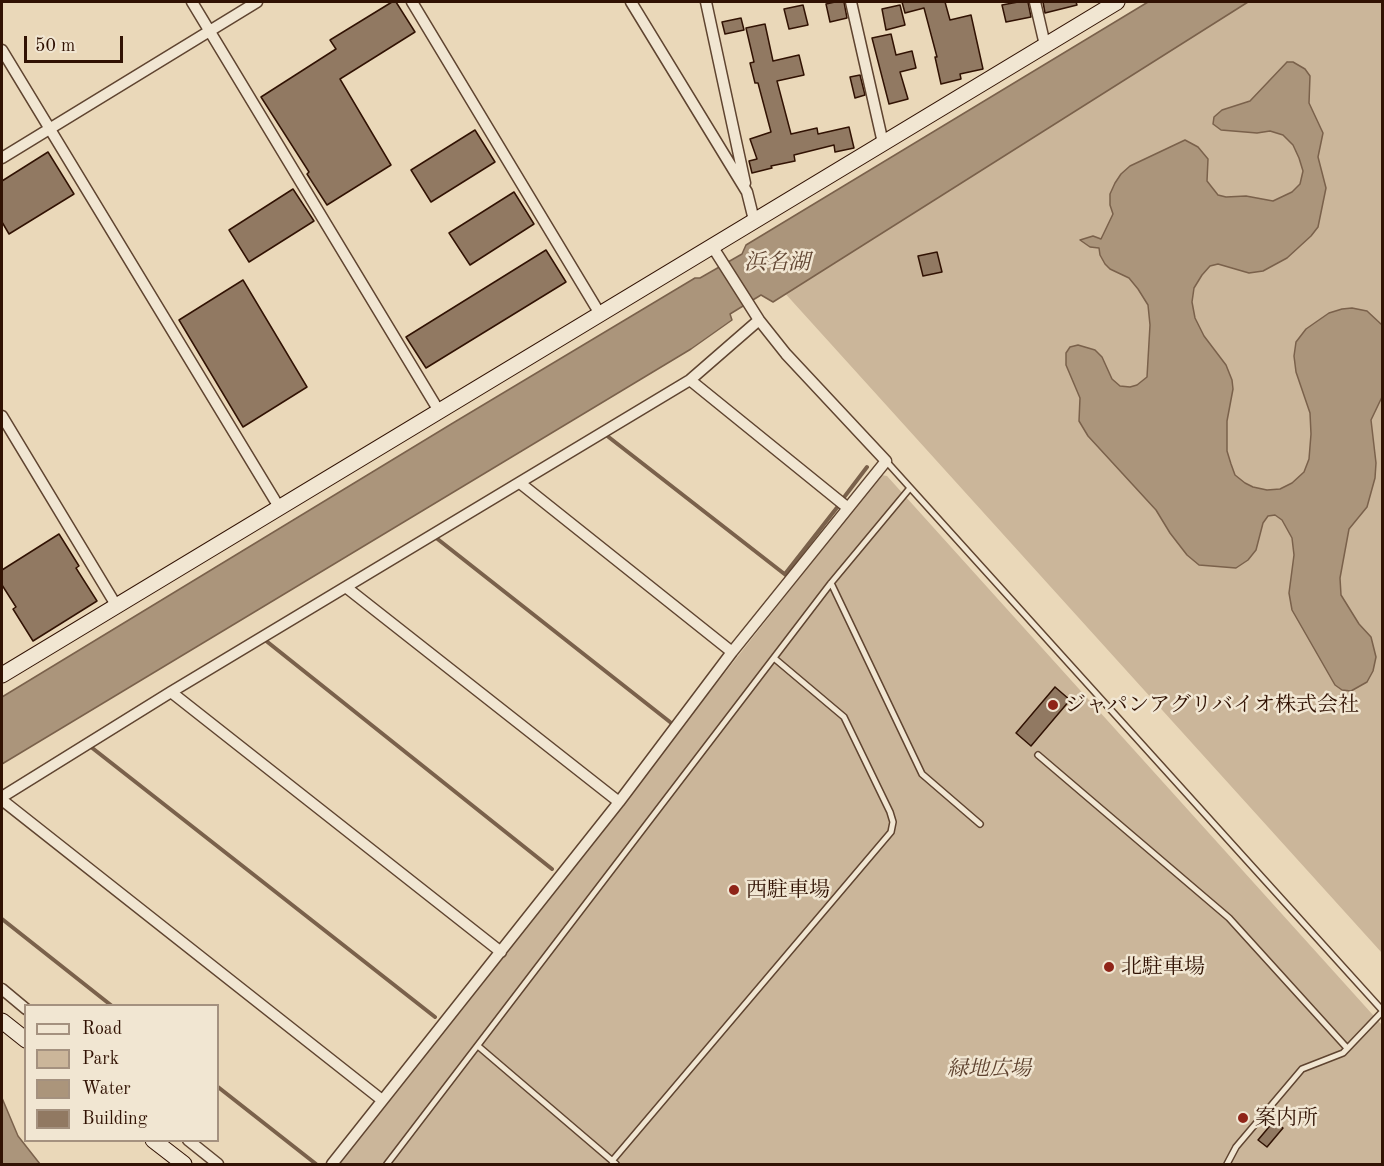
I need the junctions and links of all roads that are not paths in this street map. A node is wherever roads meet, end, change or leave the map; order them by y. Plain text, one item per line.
1 (192, 2) edge
2 (257, 2) edge
3 (412, 2) edge
4 (631, 2) edge
5 (706, 2) edge
6 (851, 2) edge
7 (1035, 2) edge
8 (1117, 2) edge
9 (209, 30) junction
10 (1045, 45) junction
11 (2, 50) edge
12 (49, 129) junction
13 (883, 143) junction
14 (2, 158) edge
15 (747, 192) junction
16 (754, 220) junction
17 (714, 249) junction
18 (600, 314) junction
19 (759, 320) junction
20 (690, 380) junction
21 (439, 411) junction
22 (2, 416) edge
23 (886, 461) junction
24 (520, 483) junction
25 (910, 488) junction
26 (279, 507) junction
27 (848, 507) junction
28 (831, 583) junction
29 (346, 588) junction
30 (116, 605) junction
31 (732, 652) junction
32 (774, 658) junction
33 (2, 675) edge
34 (171, 692) junction
35 (1038, 755) dead end
36 (2, 798) edge
37 (620, 802) junction
38 (980, 824) dead end
39 (501, 952) junction
40 (2, 989) edge
41 (24, 1007) edge
42 (1383, 1011) edge
43 (2, 1021) edge
44 (24, 1038) edge
45 (478, 1046) junction
46 (1347, 1048) junction
47 (382, 1100) junction
48 (156, 1142) edge
49 (190, 1142) edge
50 (614, 1163) edge
51 (184, 1164) edge
52 (218, 1164) edge
53 (332, 1164) edge
54 (387, 1164) edge
55 (1227, 1164) edge

1 - 9 street
2 - 9 street
3 - 18 street
4 - 15 street
5 - 15 street
6 - 13 street
7 - 10 street
8 - 10 street
9 - 12 street
9 - 21 street
10 - 13 street
11 - 12 street
12 - 14 street
12 - 26 street
13 - 16 street
15 - 16 street
16 - 17 street
17 - 18 street
17 - 19 street
18 - 21 street
19 - 20 street
19 - 23 street
20 - 24 street
20 - 27 street
21 - 26 street
22 - 30 street
23 - 25 lane
23 - 27 street
24 - 29 street
24 - 31 street
25 - 28 lane
25 - 42 lane
26 - 30 street
27 - 31 street
28 - 32 lane
28 - 38 lane
29 - 34 street
29 - 37 street
30 - 33 street
31 - 37 street
32 - 45 lane
32 - 50 lane
34 - 36 street
34 - 39 street
35 - 46 lane
36 - 47 street
37 - 39 street
39 - 47 street
40 - 41 street
42 - 46 lane
43 - 44 street
45 - 50 lane
45 - 54 lane
46 - 55 lane
47 - 53 street
48 - 51 street
49 - 52 street

